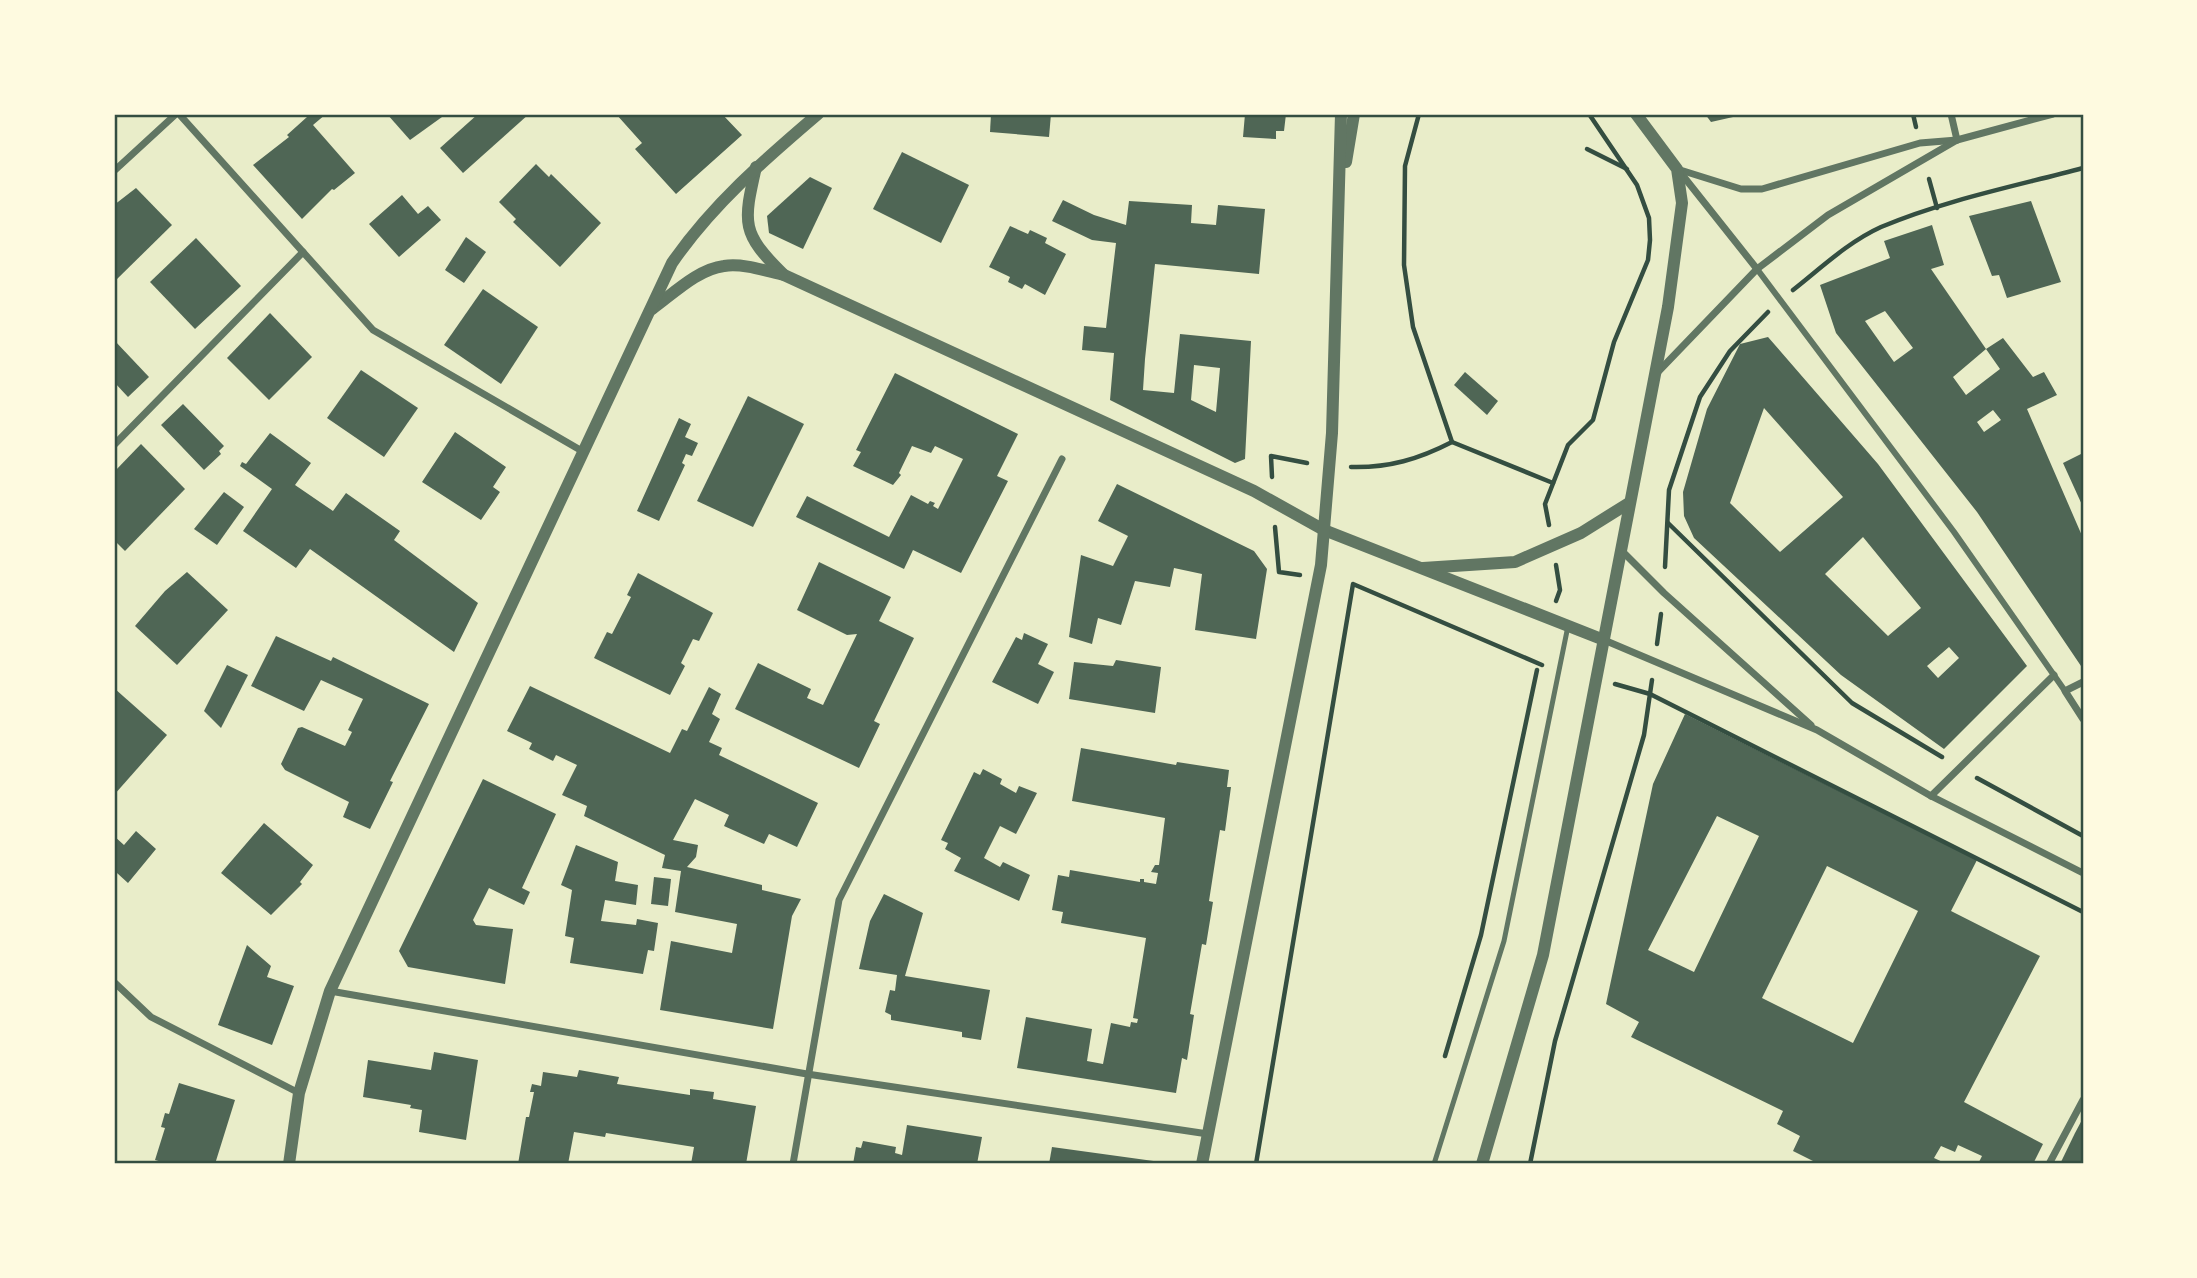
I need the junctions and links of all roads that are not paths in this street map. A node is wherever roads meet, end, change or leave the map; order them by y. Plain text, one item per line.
1 (177, 114) edge
2 (818, 114) edge
3 (1341, 114) edge
4 (1354, 114) edge
5 (1636, 114) edge
6 (1951, 114) edge
7 (2053, 114) edge
8 (1957, 139) junction
9 (756, 167) junction
10 (1678, 169) junction
11 (114, 171) edge
12 (1339, 203) junction
13 (303, 252) junction
14 (1757, 269) junction
15 (784, 275) junction
16 (652, 309) junction
17 (1653, 378) junction
18 (114, 445) edge
19 (582, 451) junction
20 (1062, 459) dead end
21 (1629, 503) junction
22 (1324, 530) junction
23 (1621, 551) junction
24 (1415, 568) junction
25 (1568, 626) junction
26 (1604, 640) junction
27 (2054, 675) junction
28 (2083, 682) edge
29 (2065, 691) junction
30 (2083, 719) edge
31 (1817, 730) junction
32 (1931, 796) junction
33 (2083, 873) edge
34 (114, 982) edge
35 (330, 991) junction
36 (807, 1074) junction
37 (299, 1093) junction
38 (2083, 1100) edge
39 (1208, 1134) junction
40 (289, 1164) edge
41 (793, 1164) edge
42 (1202, 1164) edge
43 (1434, 1164) edge
44 (1482, 1164) edge
45 (2049, 1164) edge

1 - 11 street
1 - 13 street
2 - 9 street
3 - 12 street
4 - 12 street
5 - 10 street
6 - 8 street
7 - 8 street
8 - 10 street
8 - 14 street
9 - 15 street
9 - 16 street
10 - 14 street
10 - 17 street
12 - 22 street
13 - 18 street
13 - 19 street
14 - 17 street
14 - 27 street
15 - 16 street
15 - 22 street
16 - 19 street
17 - 21 street
19 - 35 street
20 - 36 street
21 - 23 street
21 - 24 street
22 - 24 street
22 - 39 street
23 - 26 street
23 - 31 street
24 - 25 street
25 - 26 street
25 - 43 lane
26 - 31 street
26 - 44 street
27 - 29 street
27 - 32 street
28 - 29 street
29 - 30 street
31 - 32 street
32 - 33 street
34 - 37 street
35 - 36 street
35 - 37 street
36 - 39 street
36 - 41 street
37 - 40 street
38 - 45 street
39 - 42 street

